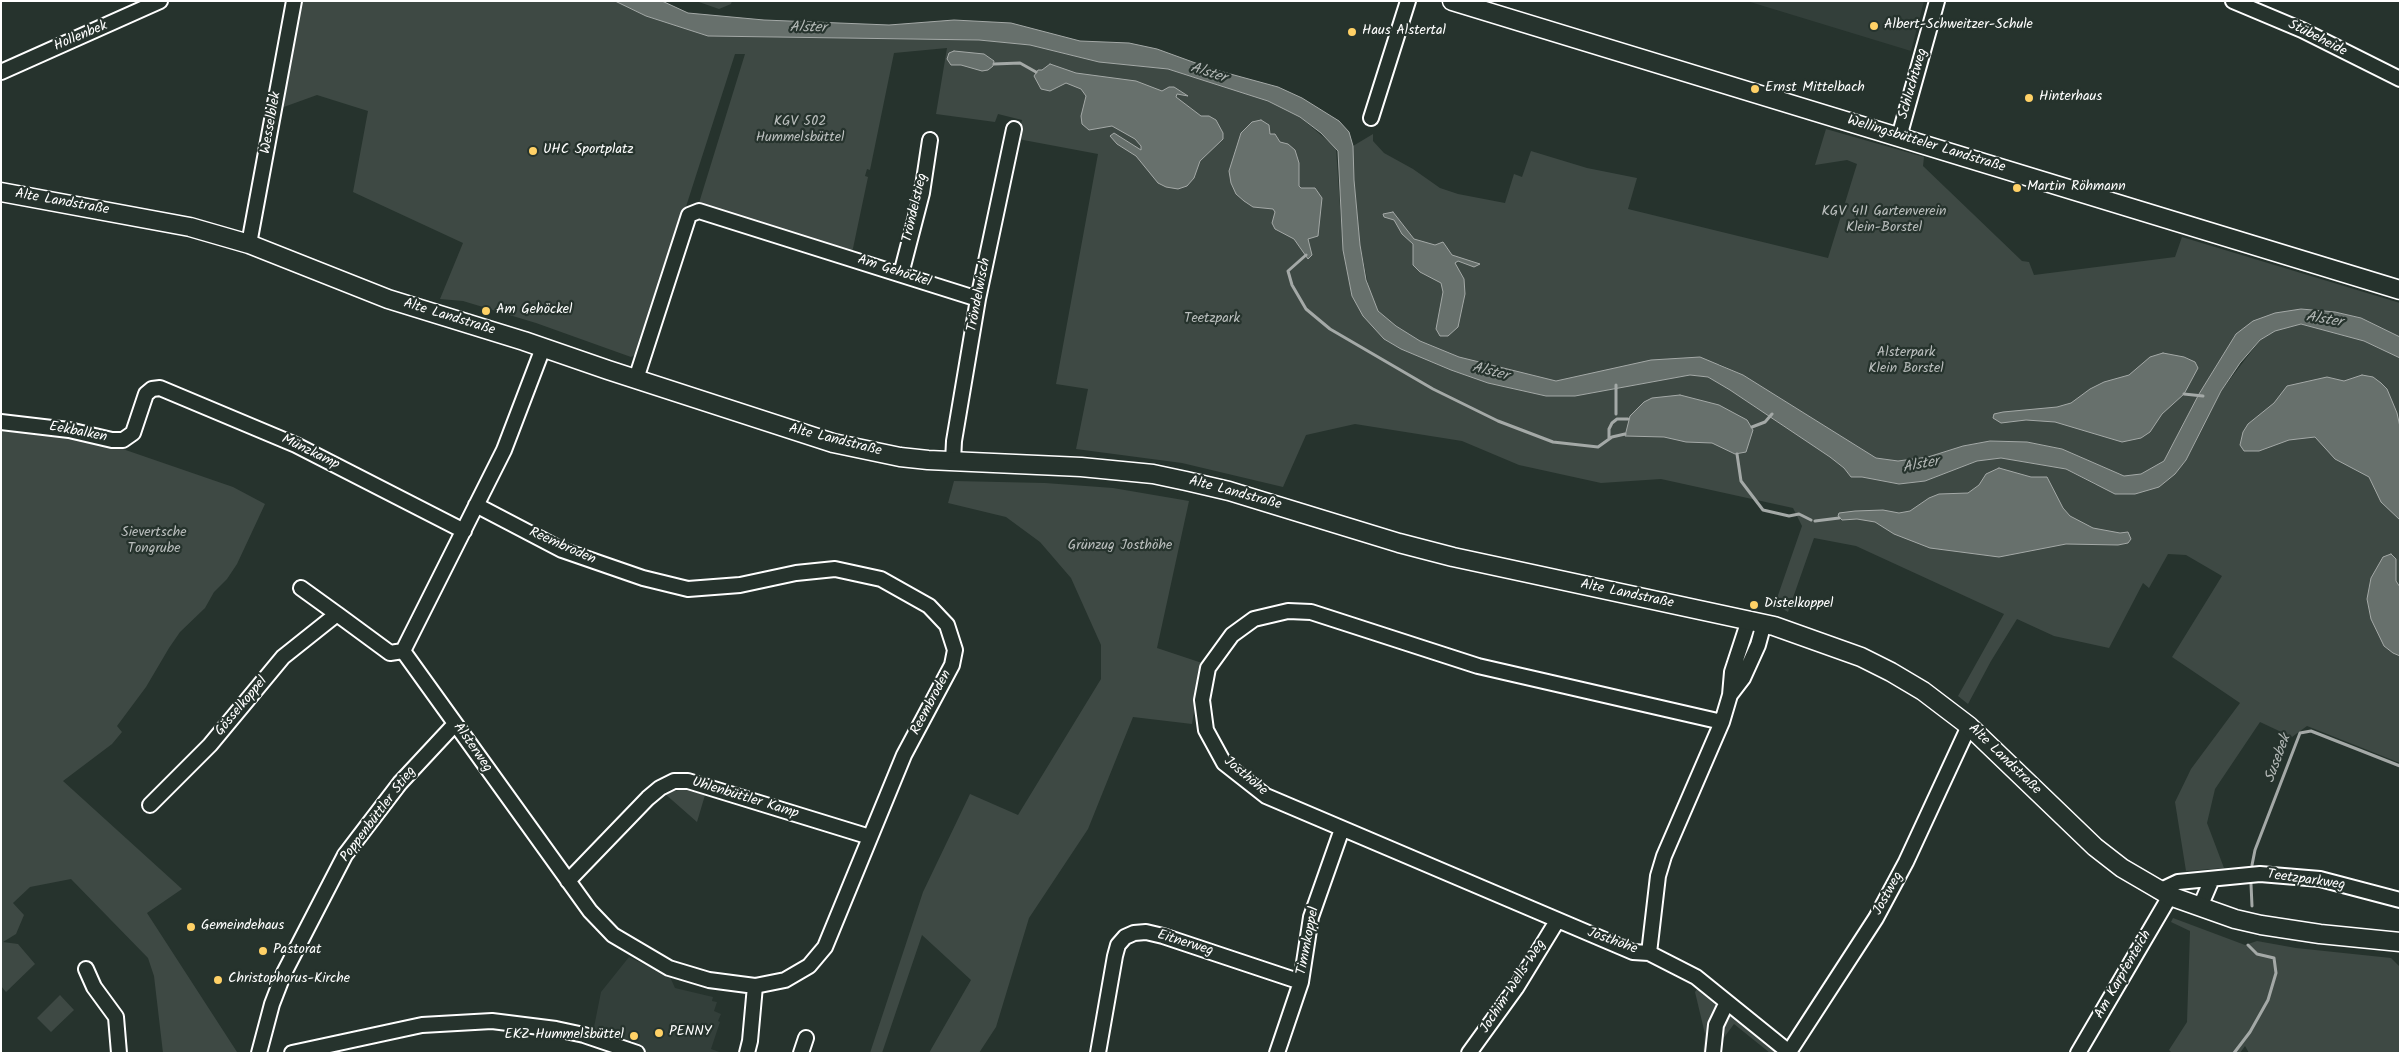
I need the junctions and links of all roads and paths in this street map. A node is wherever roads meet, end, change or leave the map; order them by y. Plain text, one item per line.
1 (160, 1) edge
2 (294, 1) edge
3 (1408, 1) edge
4 (1452, 1) edge
5 (1937, 1) edge
6 (2233, 1) edge
7 (1, 72) edge
8 (2400, 79) edge
9 (1371, 118) dead end
10 (1014, 129) dead end
11 (1899, 137) junction
12 (930, 140) dead end
13 (1, 192) edge
14 (249, 244) junction
15 (901, 274) junction
16 (2400, 290) edge
17 (978, 299) junction
18 (543, 348) junction
19 (636, 379) junction
20 (152, 389) joint
21 (1, 422) edge
22 (953, 461) junction
23 (476, 505) junction
24 (464, 531) junction
25 (301, 588) dead end
26 (337, 614) junction
27 (1756, 621) junction
28 (402, 651) junction
29 (1722, 722) junction
30 (455, 724) junction
31 (1969, 726) junction
32 (150, 805) dead end
33 (1342, 829) junction
34 (870, 837) junction
35 (2212, 879) junction
36 (568, 882) junction
37 (2164, 893) junction
38 (2400, 900) edge
39 (2200, 907) junction
40 (1557, 920) junction
41 (2400, 942) edge
42 (1649, 953) junction
43 (86, 968) dead end
44 (1301, 982) junction
45 (754, 986) junction
46 (1727, 1002) junction
47 (806, 1038) dead end
48 (1790, 1052) edge
49 (119, 1053) edge
50 (260, 1053) edge
51 (292, 1053) edge
52 (637, 1053) edge
53 (747, 1053) edge
54 (801, 1053) edge
55 (1098, 1053) edge
56 (1277, 1053) edge
57 (1469, 1053) edge
58 (1713, 1053) edge
59 (2078, 1053) edge

1 - 7 street, Hollenbek
2 - 14 street, Wesselblek
3 - 9 street
4 - 11 main road, Wellingsbütteler Landstraße
5 - 11 street, Schluchtweg
6 - 8 street, Stübeheide
10 - 17 street, Tröndelwisch
11 - 16 main road, Wellingsbütteler Landstraße
12 - 15 street, Tröndelstieg
13 - 14 main road, Alte Landstraße
14 - 18 main road, Alte Landstraße
15 - 17 street, Am Gehöckel
15 - 19 street, Am Gehöckel
17 - 22 street, Tröndelwisch
18 - 19 main road, Alte Landstraße
18 - 23 street
19 - 22 main road, Alte Landstraße
20 - 21 street, Eekbalken
20 - 24 street, Münzkamp
22 - 27 main road, Alte Landstraße
23 - 24 street
23 - 34 street, Reembroden
24 - 28 street
25 - 26 street
26 - 28 street
26 - 32 street, Gösselkoppel
27 - 29 street
27 - 31 main road, Alte Landstraße
28 - 30 street, Alsterweg
29 - 33 street, Josthöhe
29 - 42 street
30 - 36 street, Alsterweg
30 - 50 street, Poppenbüttler Stieg
31 - 37 main road, Alte Landstraße
31 - 48 street, Jostweg
33 - 40 street, Josthöhe
33 - 44 street, Timmkoppel
34 - 36 street, Uhlenbüttler Kamp
34 - 45 street, Reembroden
35 - 37 street, Teetzparkweg
35 - 38 street, Teetzparkweg
35 - 39 street
36 - 45 street, Alsterweg
37 - 39 main road, Alte Landstraße
37 - 59 street, Am Karpfenteich
39 - 41 main road, Alte Landstraße
40 - 42 street, Josthöhe
40 - 57 street, Jochim-Wells-Weg
42 - 46 street, Josthöhe
43 - 49 street
44 - 55 street, Eitnerweg
44 - 56 street, Timmkoppel
45 - 53 street
46 - 48 street, Josthöhe
46 - 58 street
47 - 54 street
51 - 52 street

